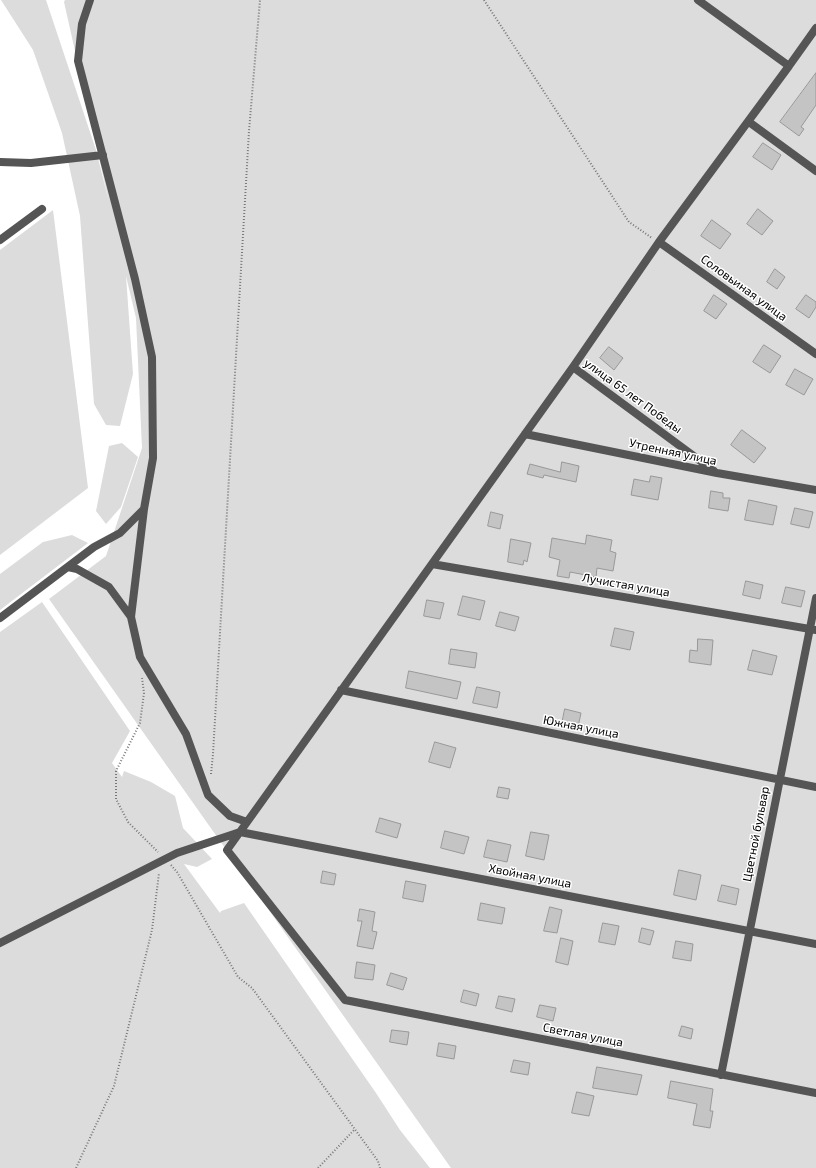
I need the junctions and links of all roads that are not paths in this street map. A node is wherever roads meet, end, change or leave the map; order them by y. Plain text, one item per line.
1 (90, 0) edge
2 (698, 0) edge
3 (816, 28) edge
4 (789, 66) junction
5 (749, 122) junction
6 (103, 156) junction
7 (0, 162) edge
8 (816, 171) edge
9 (42, 209) dead end
10 (0, 240) edge
11 (659, 242) junction
12 (816, 354) edge
13 (573, 367) junction
14 (526, 434) junction
15 (717, 473) junction
16 (816, 490) edge
17 (144, 509) junction
18 (432, 564) junction
19 (68, 567) junction
20 (816, 598) edge
21 (131, 617) junction
22 (0, 618) edge
23 (813, 629) edge
24 (341, 690) junction
25 (779, 779) junction
26 (816, 787) edge
27 (247, 822) junction
28 (240, 832) junction
29 (749, 931) junction
30 (0, 943) edge
31 (816, 944) edge
32 (721, 1075) junction
33 (816, 1093) edge

1 - 6 street
2 - 4 street
3 - 4 street
4 - 5 street
5 - 8 street
5 - 11 street
6 - 7 street
6 - 17 street
9 - 10 street
11 - 12 street, Соловьиная улица
11 - 13 street
13 - 14 street
13 - 15 street, улица 65 лет Победы
14 - 15 street, Утренняя улица
14 - 18 street
15 - 16 street, Утренняя улица
17 - 19 street
17 - 21 street
18 - 23 street, Лучистая улица
18 - 24 street
19 - 21 street
19 - 22 street
20 - 23 street, Цветной бульвар
21 - 27 street
23 - 25 street, Цветной бульвар
24 - 25 street, Южная улица
24 - 27 street
25 - 26 street, Южная улица
25 - 29 street, Цветной бульвар
27 - 28 street
28 - 29 street, Хвойная улица
28 - 30 street
28 - 32 street, Светлая улица
29 - 31 street, Хвойная улица
29 - 32 street, Цветной бульвар
32 - 33 street, Светлая улица

